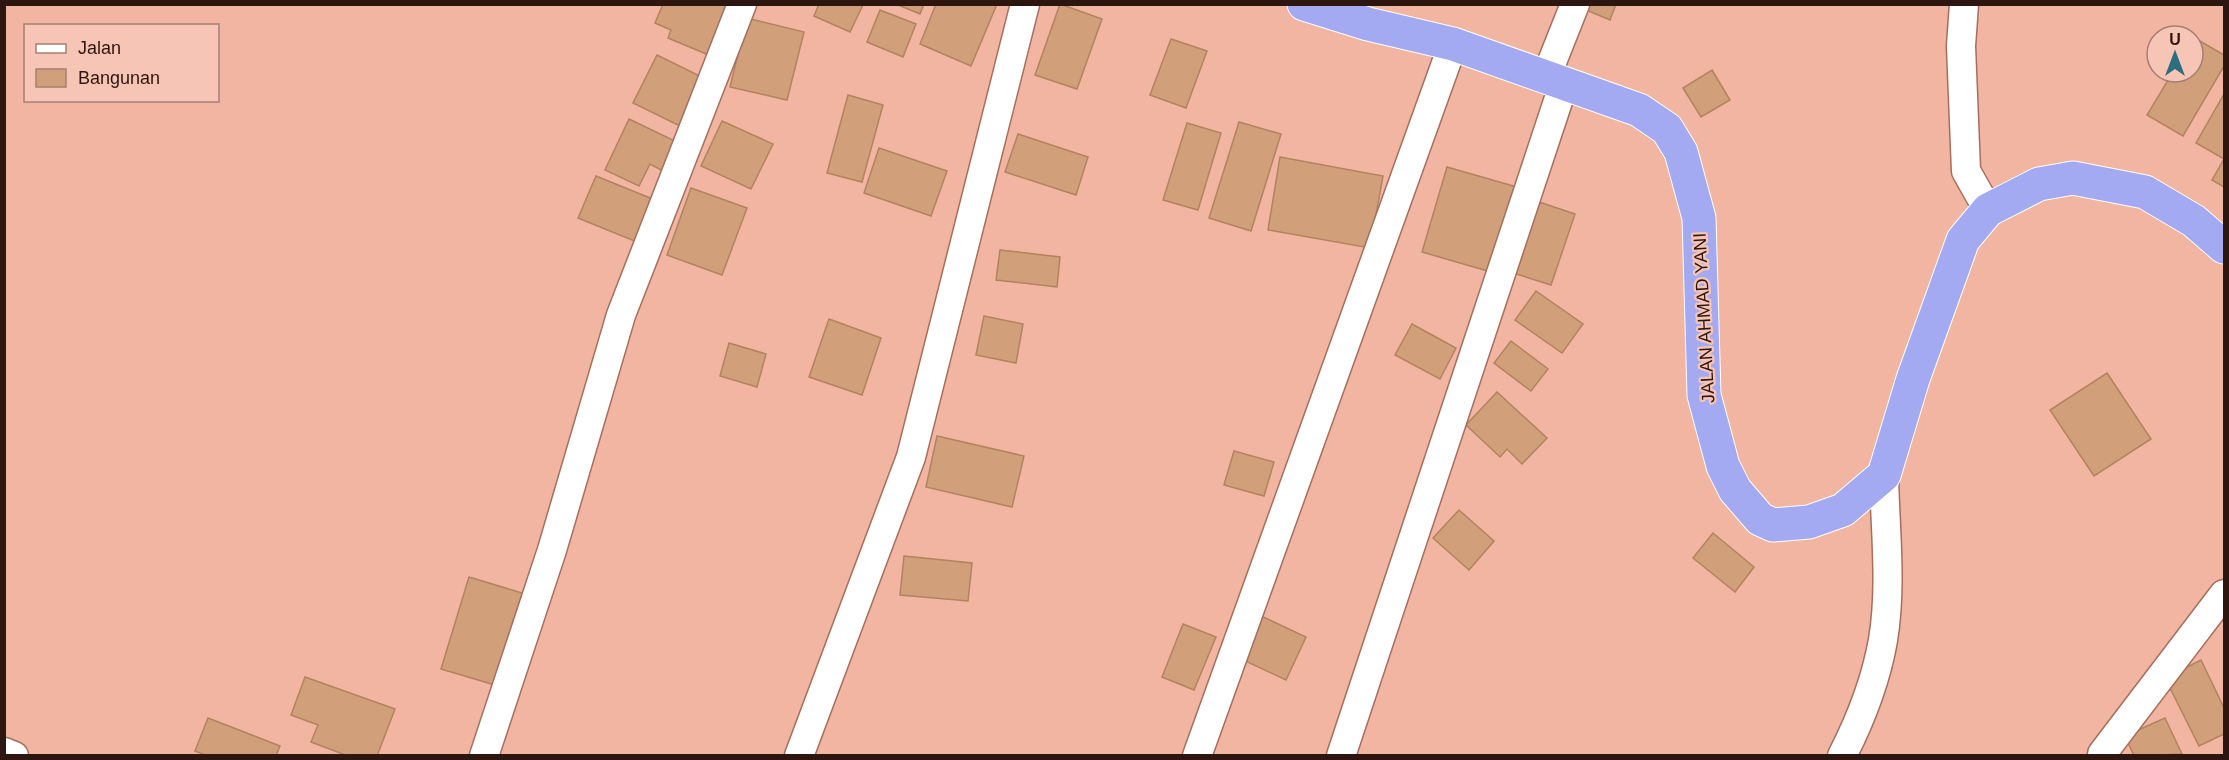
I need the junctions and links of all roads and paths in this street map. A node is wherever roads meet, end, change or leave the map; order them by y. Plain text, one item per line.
1 (742, 4) edge
2 (1025, 4) edge
3 (1305, 4) edge
4 (1575, 4) edge
5 (1964, 4) edge
6 (1453, 44) junction
7 (1555, 80) junction
8 (1988, 210) junction
9 (2224, 247) edge
10 (1884, 475) junction
11 (2224, 594) edge
12 (4, 752) edge
13 (2102, 754) dead end
14 (15, 756) edge
15 (484, 756) edge
16 (799, 756) edge
17 (1197, 756) edge
18 (1341, 756) edge
19 (1842, 756) edge

1 - 15 street
2 - 16 street
3 - 6 highway, JALAN AHMAD YANI
4 - 7 street
5 - 8 street
6 - 7 highway, JALAN AHMAD YANI
6 - 17 street
7 - 10 highway, JALAN AHMAD YANI
7 - 18 street
8 - 9 highway
8 - 10 highway
10 - 19 street
11 - 13 street
12 - 14 street

